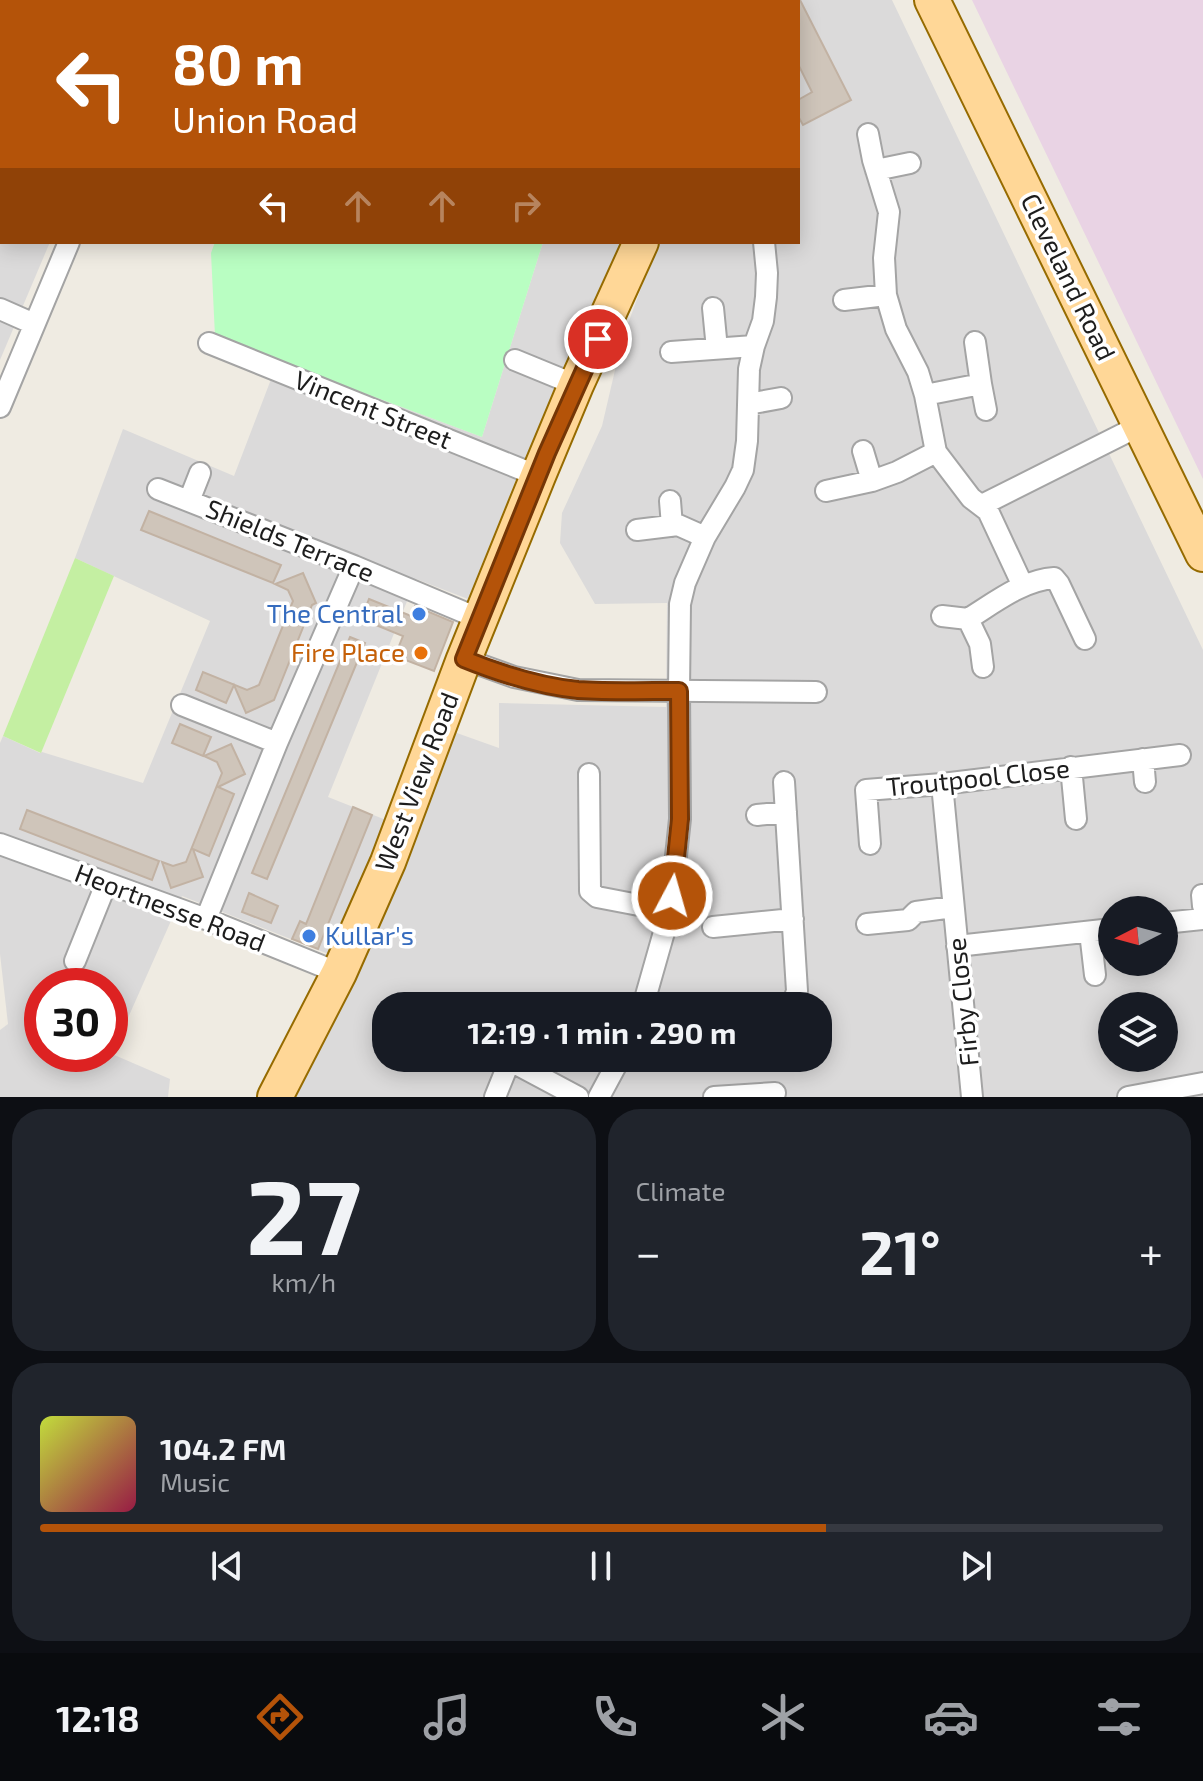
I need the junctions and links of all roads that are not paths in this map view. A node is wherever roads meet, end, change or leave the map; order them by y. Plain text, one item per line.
1 (932, 0) edge
2 (868, 134) dead end
3 (910, 163) dead end
4 (876, 170) junction
5 (68, 244) edge
6 (640, 244) edge
7 (764, 244) edge
8 (886, 295) junction
9 (844, 300) dead end
10 (713, 308) dead end
11 (0, 309) edge
12 (34, 324) junction
13 (975, 342) dead end
14 (209, 343) dead end
15 (754, 346) junction
16 (717, 349) junction
17 (671, 352) dead end
18 (515, 360) dead end
19 (981, 384) junction
20 (576, 385) junction
21 (925, 395) junction
22 (781, 398) dead end
23 (748, 404) junction
24 (0, 407) edge
25 (986, 410) dead end
26 (1141, 425) junction
27 (863, 451) dead end
28 (936, 452) junction
29 (200, 473) dead end
30 (538, 476) junction
31 (872, 481) junction
32 (158, 489) dead end
33 (826, 491) dead end
34 (189, 501) junction
35 (670, 501) dead end
36 (982, 505) junction
37 (672, 526) junction
38 (637, 530) dead end
39 (705, 537) junction
40 (1203, 554) edge
41 (354, 566) junction
42 (1023, 586) junction
43 (942, 616) dead end
44 (480, 619) junction
45 (968, 619) junction
46 (1085, 639) dead end
47 (464, 659) junction
48 (983, 667) dead end
49 (679, 691) junction
50 (816, 692) dead end
51 (182, 705) dead end
52 (277, 743) junction
53 (1180, 755) dead end
54 (1143, 759) junction
55 (1071, 767) junction
56 (589, 774) dead end
57 (784, 782) dead end
58 (1145, 782) dead end
59 (942, 784) junction
60 (786, 812) junction
61 (757, 815) dead end
62 (1076, 819) dead end
63 (0, 844) edge
64 (870, 844) dead end
65 (106, 884) junction
66 (1202, 895) edge
67 (1203, 906) edge
68 (953, 907) junction
69 (670, 911) junction
70 (206, 919) junction
71 (793, 919) junction
72 (1203, 919) edge
73 (1178, 922) edge
74 (867, 924) dead end
75 (713, 927) dead end
76 (1098, 931) edge
77 (1090, 932) junction
78 (957, 946) junction
79 (75, 961) dead end
80 (339, 973) junction
81 (1095, 975) dead end
82 (647, 992) edge
83 (797, 992) edge
84 (504, 1072) edge
85 (532, 1072) edge
86 (612, 1072) edge
87 (1203, 1083) edge
88 (775, 1093) dead end
89 (275, 1097) edge
90 (495, 1097) edge
91 (578, 1097) edge
92 (599, 1097) edge
93 (714, 1097) edge
94 (972, 1097) edge
95 (1128, 1097) edge
96 (1136, 1097) edge

1 - 26 main road, Cleveland Road
2 - 4 street
3 - 4 street
4 - 8 street
5 - 12 street
6 - 20 main road, West View Road
7 - 15 street
8 - 9 street
8 - 21 street
10 - 16 street
11 - 12 street
12 - 24 street
13 - 19 street
14 - 30 street, Vincent Street
15 - 16 street
15 - 23 street
16 - 17 street
18 - 20 street
19 - 21 street
19 - 25 street
20 - 30 main road, West View Road
21 - 28 street
22 - 23 street
23 - 39 street
26 - 36 street
26 - 40 main road, Cleveland Road
27 - 31 street
28 - 31 street
28 - 36 street
29 - 34 street, Shields Terrace
30 - 44 main road, West View Road
31 - 33 street
32 - 34 street, Shields Terrace
34 - 41 street, Shields Terrace
35 - 37 street
36 - 42 street
37 - 38 street
37 - 39 street
39 - 49 street
41 - 44 street, Shields Terrace
41 - 52 street
42 - 45 street
42 - 46 street
43 - 45 street
44 - 47 main road, West View Road
45 - 48 street
47 - 49 street
47 - 80 main road, West View Road
49 - 50 street
49 - 69 street
51 - 52 street
52 - 70 street
53 - 54 street, Troutpool Close
54 - 55 street, Troutpool Close
54 - 58 street
55 - 59 street, Troutpool Close
55 - 62 street
56 - 69 street
57 - 60 street
59 - 64 street, Troutpool Close
59 - 68 street, Firby Close
60 - 61 street
60 - 71 street
63 - 65 street, Heortnesse Road
65 - 70 street, Heortnesse Road
65 - 79 street
66 - 67 street
68 - 74 street, Firby Close
68 - 78 street, Firby Close
69 - 82 street
70 - 80 street, Heortnesse Road
71 - 75 street
71 - 83 street
72 - 73 street
76 - 77 street
77 - 78 street
77 - 81 street
78 - 94 street, Firby Close
80 - 89 main road, West View Road
84 - 90 street
85 - 91 street
86 - 92 street
87 - 96 street
88 - 93 street
95 - 96 street

